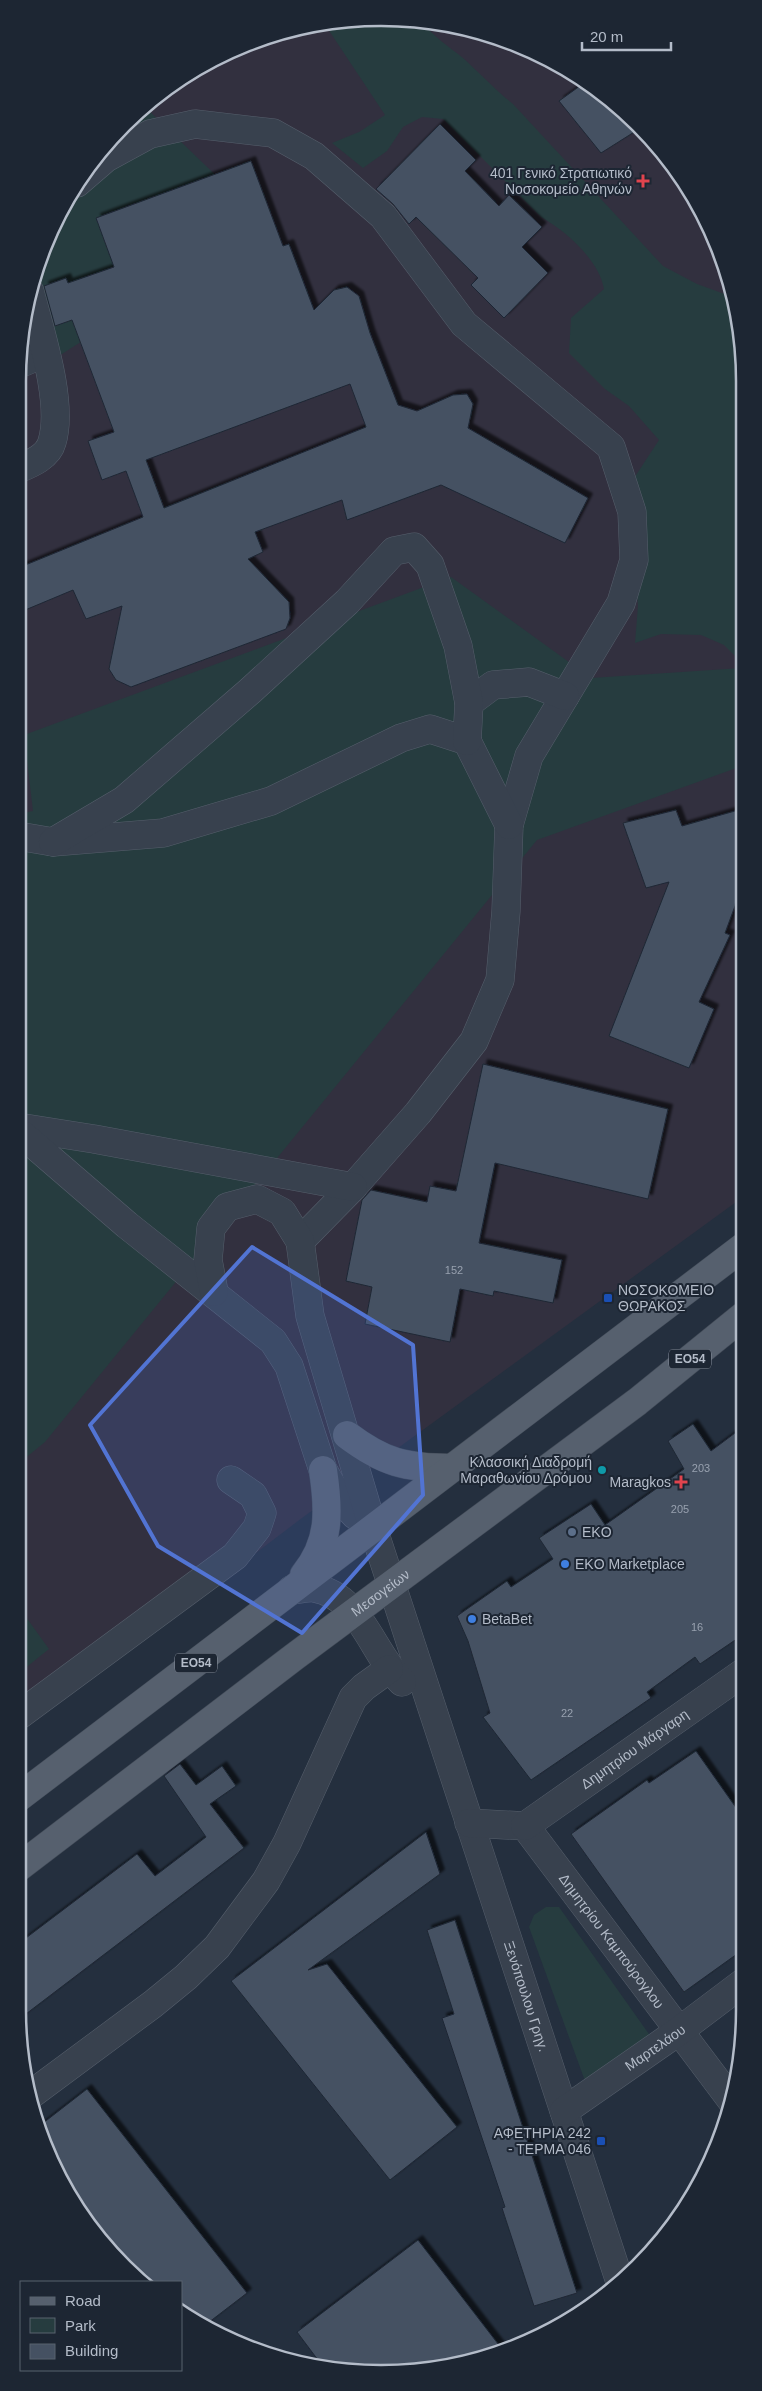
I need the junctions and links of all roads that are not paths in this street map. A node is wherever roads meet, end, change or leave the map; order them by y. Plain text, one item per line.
1 (104, 159) edge
2 (34, 308) edge
3 (45, 353) junction
4 (27, 361) edge
5 (26, 466) edge
6 (565, 696) junction
7 (469, 703) junction
8 (468, 741) junction
9 (509, 826) junction
10 (26, 837) edge
11 (53, 842) junction
12 (26, 1130) edge
13 (26, 1136) edge
14 (353, 1187) junction
15 (300, 1241) junction
16 (736, 1252) edge
17 (214, 1292) junction
18 (736, 1322) edge
19 (347, 1435) junction
20 (452, 1468) junction
21 (323, 1470) junction
22 (231, 1480) dead end
23 (373, 1528) junction
24 (391, 1584) junction
25 (291, 1590) junction
26 (355, 1611) junction
27 (389, 1669) junction
28 (736, 1678) edge
29 (26, 1710) edge
30 (432, 1711) junction
31 (26, 1792) edge
32 (469, 1823) junction
33 (525, 1826) junction
34 (26, 1862) edge
35 (736, 1988) edge
36 (679, 2032) junction
37 (36, 2091) edge
38 (726, 2093) edge
39 (564, 2111) junction
40 (618, 2275) edge

1 - 6 street
2 - 3 street
3 - 4 street
3 - 5 street
6 - 7 street
6 - 9 street
7 - 8 street
7 - 11 street
8 - 9 street
8 - 11 street
9 - 14 street
10 - 11 street
12 - 14 street
13 - 17 street
14 - 15 street
15 - 17 street
15 - 19 street, Ξενόπουλου Γρηγ.
16 - 20 main road, ΕΟ54
17 - 21 street
18 - 24 main road, Μεσογείων / ΕΟ54
19 - 20 main road
19 - 23 street, Ξενόπουλου Γρηγ.
20 - 23 main road, ΕΟ54
21 - 23 street
21 - 25 main road
22 - 29 street
23 - 24 street, Ξενόπουλου Γρηγ.
23 - 25 main road, ΕΟ54
24 - 26 main road, Μεσογείων / ΕΟ54
24 - 30 street, Ξενόπουλου Γρηγ.
25 - 26 street, Ξενόπουλου Γρηγ.
25 - 31 main road, ΕΟ54
26 - 27 street, Ξενόπουλου Γρηγ.
26 - 34 main road, Μεσογείων / ΕΟ54
27 - 30 street, Ξενόπουλου Γρηγ.
27 - 37 street
28 - 33 street, Δημητρίου Μάργαρη
30 - 32 street, Ξενόπουλου Γρηγ.
32 - 33 street
32 - 39 street, Ξενόπουλου Γρηγ.
33 - 36 street, Δημητρίου Καμπούρογλου
35 - 36 street, Μαρτελάου
36 - 38 street, Δημητρίου Καμπούρογλου
36 - 39 street, Μαρτελάου
39 - 40 street, Ξενόπουλου Γρηγ.

